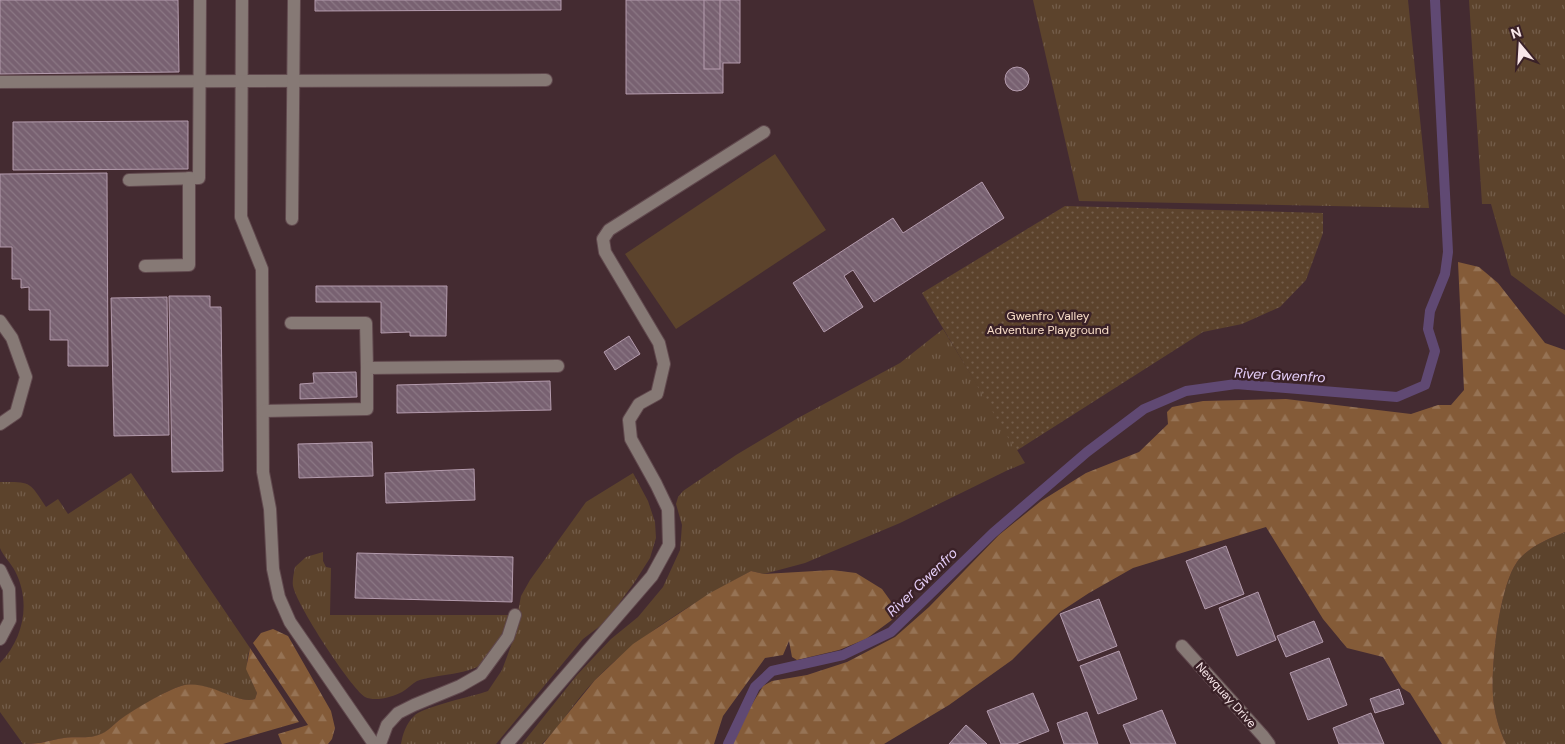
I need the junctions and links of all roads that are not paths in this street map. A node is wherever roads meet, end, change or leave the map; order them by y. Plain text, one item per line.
1 (200, 0) edge
2 (242, 0) edge
3 (294, 0) edge
4 (546, 80) dead end
5 (199, 81) junction
6 (242, 81) junction
7 (294, 81) junction
8 (0, 82) edge
9 (764, 132) dead end
10 (189, 178) junction
11 (129, 180) dead end
12 (292, 218) dead end
13 (145, 266) dead end
14 (0, 321) edge
15 (291, 323) dead end
16 (558, 366) dead end
17 (367, 368) junction
18 (263, 411) junction
19 (0, 424) edge
20 (0, 570) edge
21 (515, 615) dead end
22 (0, 639) edge
23 (1182, 646) dead end
24 (1263, 741) edge
25 (374, 744) edge
26 (380, 744) edge
27 (507, 744) edge

1 - 5 street
2 - 6 street
3 - 7 street
4 - 7 street
5 - 6 street
5 - 8 street
5 - 10 street
6 - 7 street
6 - 18 street
7 - 12 street
9 - 27 street
10 - 11 street
10 - 13 street
14 - 19 street
15 - 17 street
16 - 17 street
17 - 18 street
18 - 25 street
20 - 22 street
21 - 26 street
23 - 24 street, Newquay Drive

